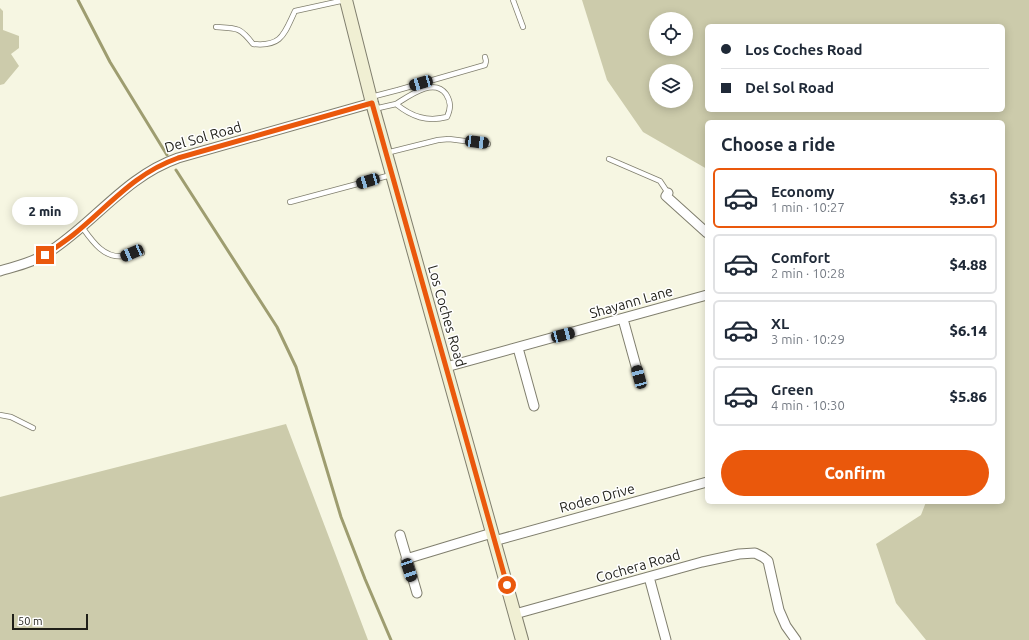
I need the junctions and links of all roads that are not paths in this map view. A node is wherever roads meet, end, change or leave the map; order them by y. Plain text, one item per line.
1 (346, 0) edge
2 (513, 0) edge
3 (216, 27) dead end
4 (523, 27) dead end
5 (485, 57) dead end
6 (372, 103) junction
7 (396, 104) junction
8 (488, 144) dead end
9 (386, 153) junction
10 (609, 159) dead end
11 (392, 174) junction
12 (668, 193) joint
13 (290, 202) dead end
14 (82, 227) junction
15 (705, 231) edge
16 (142, 253) dead end
17 (0, 270) edge
18 (705, 296) edge
19 (623, 319) junction
20 (518, 348) junction
21 (446, 367) junction
22 (639, 377) dead end
23 (534, 406) dead end
24 (0, 415) edge
25 (33, 428) dead end
26 (705, 483) edge
27 (400, 535) dead end
28 (493, 537) junction
29 (406, 558) junction
30 (649, 578) junction
31 (417, 593) dead end
32 (515, 614) junction
33 (522, 640) edge
34 (666, 640) edge
35 (796, 640) edge

1 - 3 lane
1 - 6 main road, Los Coches Road
2 - 4 lane
5 - 6 lane
6 - 7 lane
6 - 9 main road, Los Coches Road
6 - 14 street, Del Sol Road
7 - 7 lane
8 - 9 lane
9 - 11 main road, Los Coches Road
10 - 12 lane
11 - 13 lane
11 - 21 main road, Los Coches Road
12 - 15 street
14 - 16 lane
14 - 17 street, Del Sol Road
18 - 19 street, Shayann Lane
19 - 20 street, Shayann Lane
19 - 22 street
20 - 21 street, Shayann Lane
20 - 23 street
21 - 28 main road, Los Coches Road
24 - 25 lane
26 - 28 street, Rodeo Drive
27 - 29 street
28 - 29 street, Rodeo Drive
28 - 32 main road, Los Coches Road
29 - 31 street
30 - 32 street, Cochera Road
30 - 34 street
30 - 35 street, Cochera Road
32 - 33 main road, Los Coches Road

